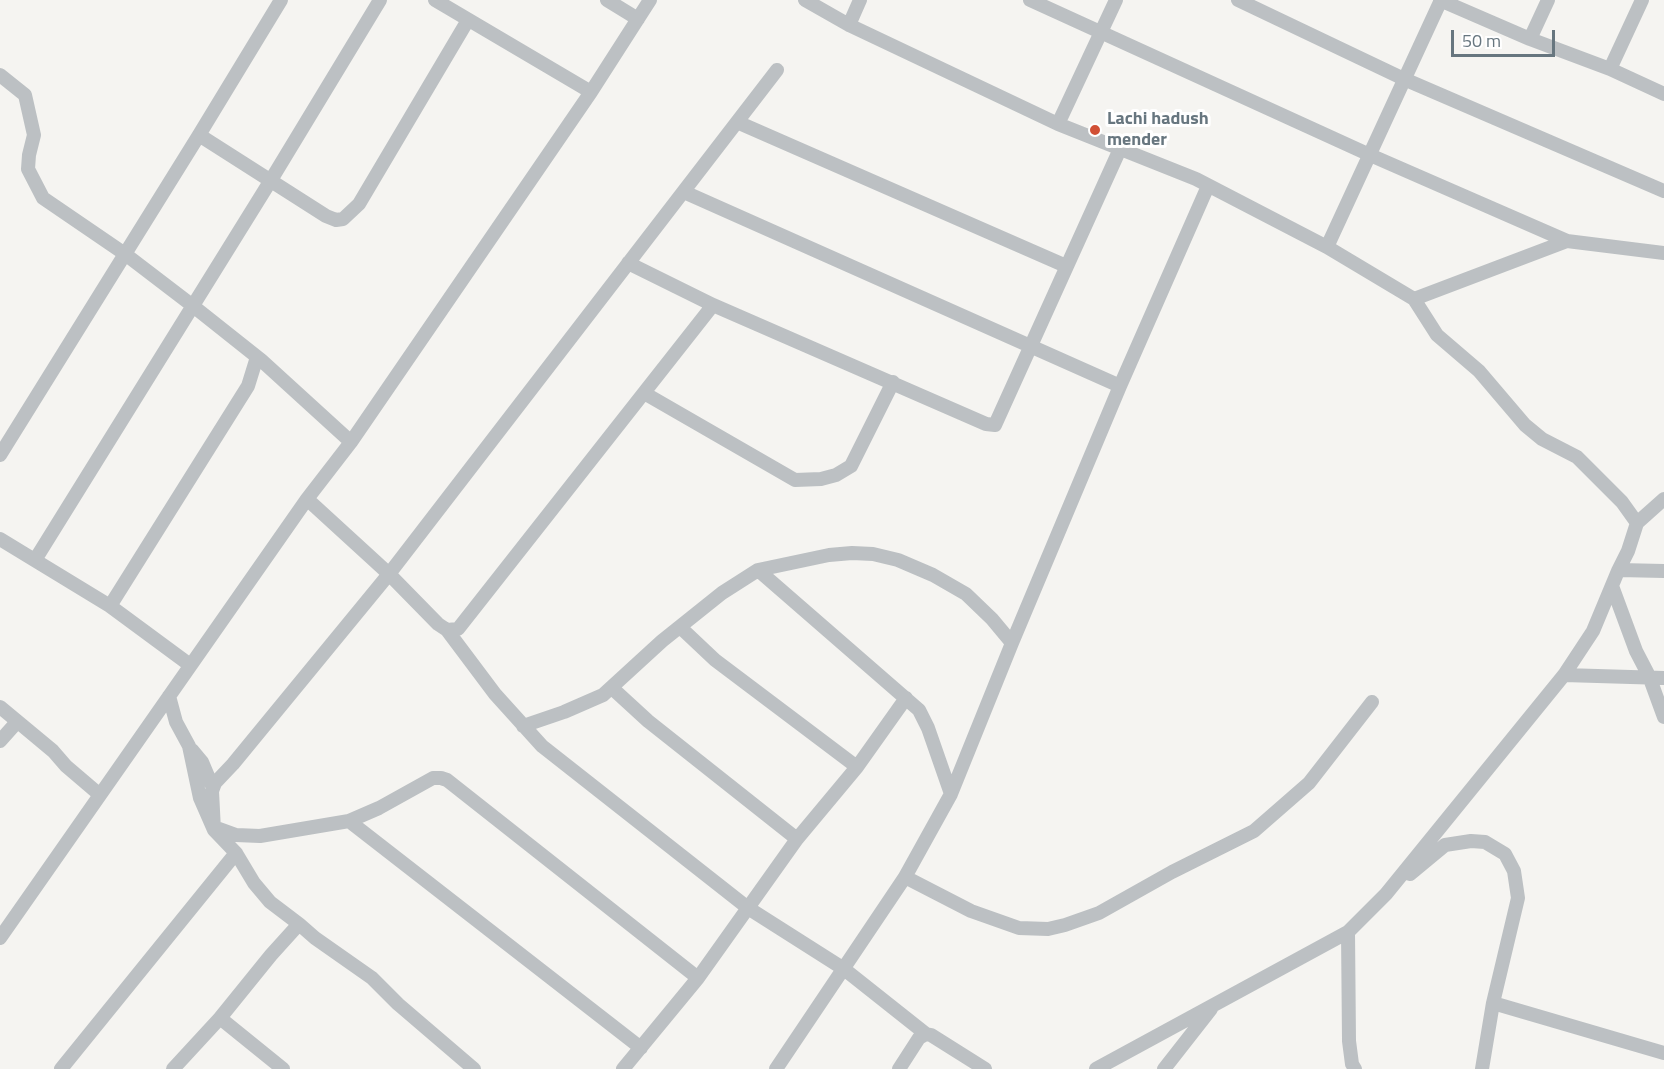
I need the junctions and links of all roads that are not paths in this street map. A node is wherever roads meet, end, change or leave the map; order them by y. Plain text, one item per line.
1 (281, 0) edge
2 (380, 0) edge
3 (435, 0) edge
4 (607, 0) edge
5 (650, 0) edge
6 (805, 0) edge
7 (861, 0) edge
8 (1030, 0) edge
9 (1116, 0) edge
10 (1240, 0) edge
11 (1440, 0) edge
12 (1548, 0) edge
13 (1642, 0) edge
14 (638, 19) junction
15 (468, 20) junction
16 (849, 25) junction
17 (1100, 34) junction
18 (1530, 39) junction
19 (1610, 69) junction
20 (777, 70) dead end
21 (0, 75) edge
22 (1404, 79) junction
23 (591, 92) junction
24 (1664, 94) edge
25 (737, 122) junction
26 (1058, 124) junction
27 (199, 135) junction
28 (1120, 148) junction
29 (1370, 155) junction
30 (271, 180) junction
31 (1208, 186) junction
32 (1664, 191) edge
33 (684, 192) junction
34 (1567, 241) junction
35 (1327, 247) junction
36 (1664, 254) edge
37 (125, 255) junction
38 (628, 263) junction
39 (1066, 266) junction
40 (1414, 299) junction
41 (712, 305) junction
42 (193, 306) junction
43 (1031, 345) junction
44 (257, 357) junction
45 (893, 382) junction
46 (1120, 386) junction
47 (644, 393) junction
48 (351, 442) junction
49 (0, 455) edge
50 (307, 499) junction
51 (1664, 499) edge
52 (1637, 523) junction
53 (0, 539) edge
54 (35, 560) junction
55 (758, 570) junction
56 (1619, 570) junction
57 (1664, 571) edge
58 (388, 574) junction
59 (1612, 586) junction
60 (110, 606) junction
61 (680, 627) junction
62 (447, 630) junction
63 (1012, 643) junction
64 (190, 665) junction
65 (1564, 675) junction
66 (1649, 676) junction
67 (1664, 678) edge
68 (612, 688) junction
69 (170, 696) junction
70 (906, 698) junction
71 (1372, 702) dead end
72 (0, 707) edge
73 (1664, 717) edge
74 (17, 722) junction
75 (523, 726) junction
76 (0, 741) edge
77 (189, 746) junction
78 (857, 767) junction
79 (213, 788) junction
80 (951, 794) junction
81 (100, 795) junction
82 (349, 821) junction
83 (214, 829) junction
84 (797, 839) junction
85 (236, 853) junction
86 (905, 877) junction
87 (1386, 894) junction
88 (748, 908) junction
89 (299, 924) junction
90 (1348, 932) junction
91 (0, 938) edge
92 (844, 969) junction
93 (698, 978) junction
94 (1493, 1003) junction
95 (1214, 1005) junction
96 (220, 1018) junction
97 (926, 1034) junction
98 (642, 1048) junction
99 (1664, 1053) edge
100 (61, 1069) edge
101 (174, 1069) edge
102 (283, 1069) edge
103 (474, 1069) edge
104 (623, 1069) edge
105 (776, 1069) edge
106 (899, 1069) edge
107 (985, 1069) edge
108 (1096, 1069) edge
109 (1164, 1069) edge
110 (1355, 1069) edge
111 (1482, 1069) edge

1 - 27 street
2 - 30 street
3 - 15 street
4 - 14 street
5 - 14 street
6 - 16 street
7 - 16 street
8 - 17 street
9 - 17 street
10 - 22 street
11 - 18 street
11 - 22 street
12 - 18 street
13 - 19 street
14 - 23 street
15 - 23 street
15 - 30 street
16 - 26 street
17 - 26 street
17 - 29 street
18 - 19 street
19 - 24 street
20 - 25 street
21 - 37 street
22 - 29 street
22 - 32 street
23 - 48 street
25 - 33 street
25 - 39 street
26 - 28 street
27 - 30 street
27 - 37 street
28 - 31 street
28 - 39 street
29 - 34 street
29 - 35 street
30 - 42 street
31 - 35 street
31 - 46 street
33 - 38 street
33 - 43 street
34 - 36 street
34 - 40 street
35 - 40 street
37 - 42 street
37 - 49 street
38 - 41 street
38 - 58 street
39 - 43 street
40 - 52 street
41 - 45 street
41 - 47 street
42 - 44 street
42 - 54 street
43 - 45 street
43 - 46 street
44 - 48 street
44 - 60 street
45 - 47 street
46 - 63 street
47 - 62 street
48 - 50 street
50 - 58 street
50 - 64 street
51 - 52 street
52 - 56 street
53 - 54 street
54 - 60 street
55 - 61 street
55 - 63 street
55 - 70 street
56 - 57 street
56 - 59 street
58 - 62 street
58 - 79 street
59 - 65 street
59 - 66 street
60 - 64 street
61 - 68 street
61 - 78 street
62 - 75 street
63 - 80 street
64 - 69 street
65 - 66 street
65 - 87 street
66 - 67 street
66 - 73 street
68 - 75 street
68 - 84 street
69 - 77 street
69 - 81 street
70 - 78 street
70 - 80 street
71 - 86 street
72 - 74 street
74 - 76 street
74 - 81 street
75 - 88 street
77 - 79 street
77 - 83 street
78 - 84 street
79 - 83 street
80 - 86 street
81 - 91 street
82 - 83 street
82 - 93 street
82 - 98 street
83 - 85 street
84 - 88 street
85 - 89 street
85 - 100 street
86 - 92 street
87 - 90 street
87 - 94 street
88 - 92 street
88 - 93 street
89 - 96 street
89 - 103 street
90 - 95 street
90 - 110 street
92 - 97 street
92 - 105 street
93 - 98 street
94 - 99 street
94 - 111 street
95 - 108 street
95 - 109 street
96 - 101 street
96 - 102 street
97 - 106 street
97 - 107 street
98 - 104 street

